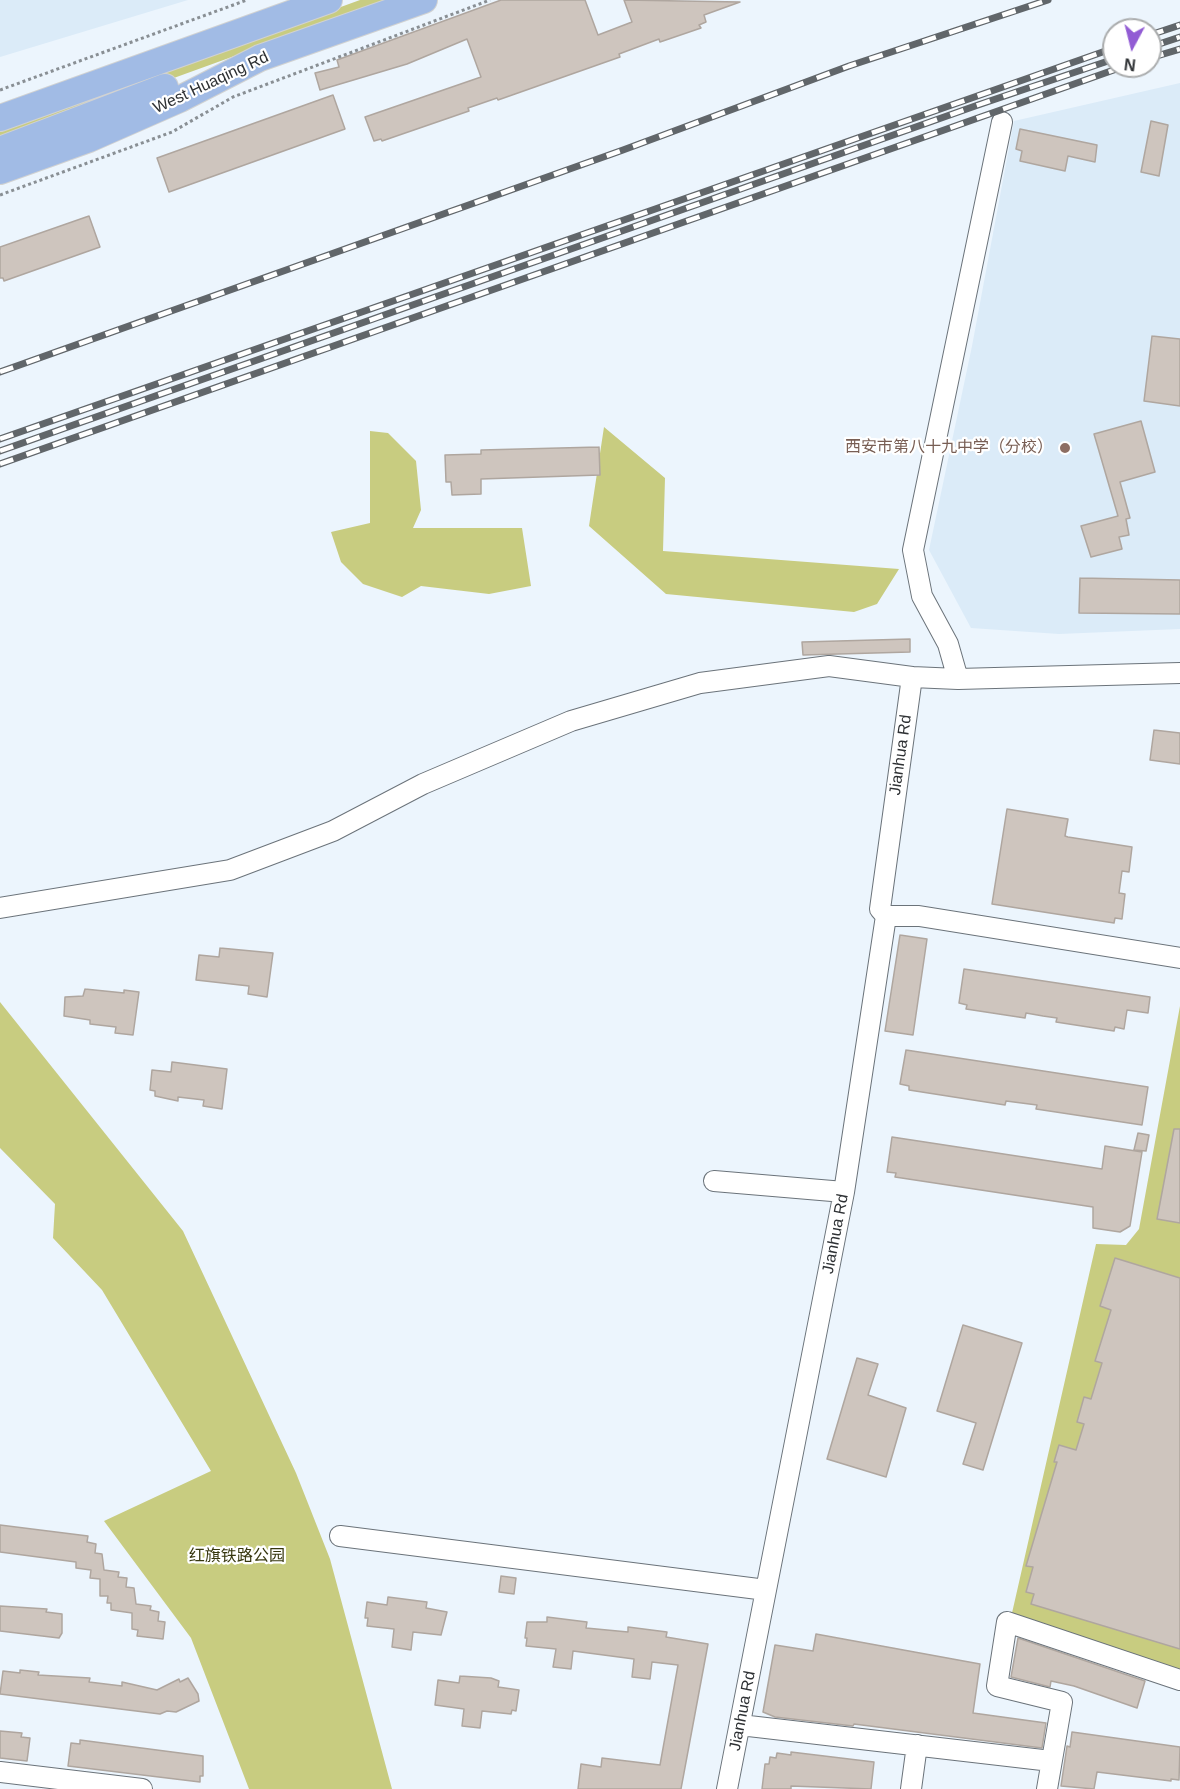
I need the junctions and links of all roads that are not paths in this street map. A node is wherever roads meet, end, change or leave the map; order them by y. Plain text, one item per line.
1 (329, 0) edge
2 (424, 0) edge
3 (260, 58) junction
4 (0, 118) edge
5 (1002, 122) dead end
6 (0, 150) edge
7 (0, 171) edge
8 (1180, 673) edge
9 (912, 676) junction
10 (958, 679) junction
11 (0, 908) edge
12 (886, 916) junction
13 (1180, 958) edge
14 (714, 1181) dead end
15 (844, 1192) junction
16 (339, 1536) dead end
17 (766, 1590) junction
18 (1180, 1680) edge
19 (740, 1725) junction
20 (917, 1745) junction
21 (1051, 1761) junction
22 (0, 1772) edge
23 (40, 1783) edge
24 (142, 1789) edge
25 (727, 1789) edge
26 (911, 1789) edge
27 (1047, 1789) edge

1 - 4 main road, West Huaqing Rd
2 - 3 main road, West Huaqing Rd
3 - 6 main road
3 - 7 main road, West Huaqing Rd
5 - 10 street
8 - 10 street
9 - 10 street
9 - 11 street
9 - 12 street, Jianhua Rd
12 - 13 street
12 - 15 street, Jianhua Rd
14 - 15 street
15 - 17 street, Jianhua Rd
16 - 17 street
17 - 19 street, Jianhua Rd
18 - 21 street
19 - 20 street
19 - 25 street, Jianhua Rd
20 - 21 street
20 - 26 street
21 - 27 street
22 - 23 street
23 - 24 street

